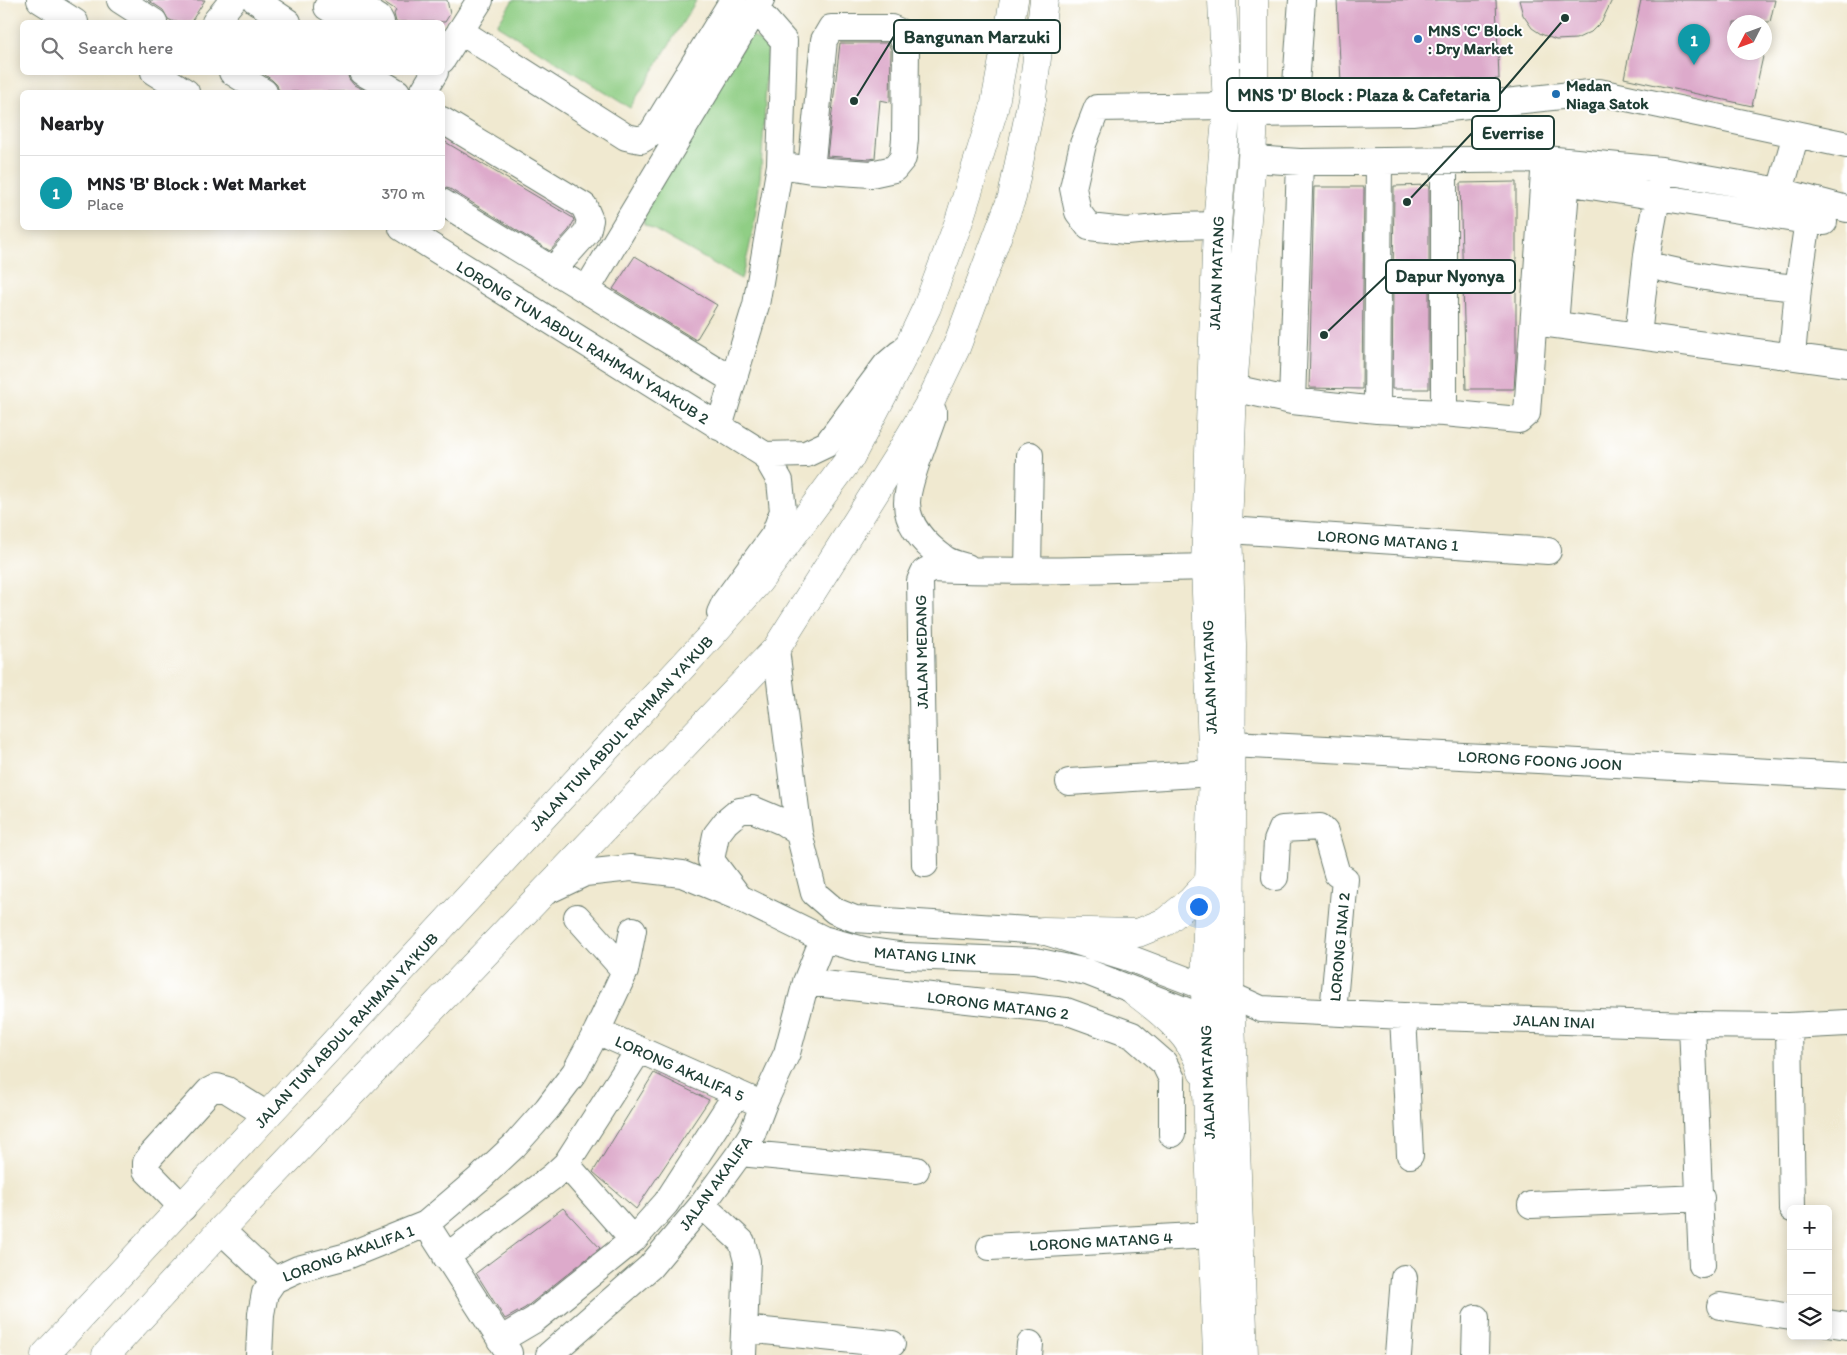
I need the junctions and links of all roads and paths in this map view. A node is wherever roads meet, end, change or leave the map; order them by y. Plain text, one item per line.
1 (38, 0) edge
2 (120, 0) edge
3 (232, 0) edge
4 (255, 0) edge
5 (480, 0) edge
6 (1014, 0) edge
7 (1044, 0) edge
8 (1222, 0) edge
9 (1254, 0) edge
10 (1302, 0) edge
11 (338, 3) edge
12 (740, 3) edge
13 (72, 20) edge
14 (151, 20) edge
15 (217, 20) edge
16 (285, 20) edge
17 (351, 20) edge
18 (380, 20) edge
19 (460, 31) junction
20 (445, 55) edge
21 (159, 75) edge
22 (237, 75) edge
23 (367, 75) edge
24 (433, 75) edge
25 (183, 90) edge
26 (261, 90) edge
27 (394, 90) edge
28 (424, 90) edge
29 (1227, 106) junction
30 (1294, 113) junction
31 (1254, 114) junction
32 (445, 122) edge
33 (1796, 134) junction
34 (1847, 145) edge
35 (1252, 159) junction
36 (1444, 161) junction
37 (1300, 162) junction
38 (1379, 162) junction
39 (780, 165) junction
40 (1559, 168) junction
41 (811, 170) junction
42 (1661, 170) junction
43 (1780, 191) junction
44 (1658, 198) junction
45 (445, 204) edge
46 (1847, 209) edge
47 (1809, 211) junction
48 (1847, 222) edge
49 (1217, 225) junction
50 (405, 230) edge
51 (1646, 264) junction
52 (554, 269) junction
53 (1798, 288) junction
54 (587, 289) junction
55 (1544, 323) junction
56 (1638, 336) junction
57 (910, 343) junction
58 (1792, 356) junction
59 (1847, 364) edge
60 (733, 380) junction
61 (1233, 388) junction
62 (1292, 401) junction
63 (929, 404) junction
64 (1377, 410) junction
65 (1444, 413) junction
66 (719, 427) junction
67 (765, 455) junction
68 (1030, 455) dead end
69 (1228, 530) junction
70 (1548, 551) dead end
71 (1205, 567) junction
72 (977, 571) junction
73 (1028, 571) junction
74 (708, 639) junction
75 (776, 649) junction
76 (1232, 744) junction
77 (1213, 773) junction
78 (1847, 776) edge
79 (1068, 782) dead end
80 (799, 833) junction
81 (925, 864) dead end
82 (1275, 877) dead end
83 (1210, 880) junction
84 (540, 894) junction
85 (740, 898) junction
86 (578, 917) dead end
87 (633, 930) dead end
88 (1043, 931) junction
89 (823, 939) junction
90 (625, 971) junction
91 (806, 982) junction
92 (1204, 987) junction
93 (1136, 992) junction
94 (1230, 995) junction
95 (1261, 1009) junction
96 (1333, 1012) junction
97 (1403, 1016) junction
98 (1218, 1021) junction
99 (1847, 1023) edge
100 (1692, 1025) junction
101 (1789, 1026) junction
102 (597, 1031) junction
103 (639, 1050) junction
104 (737, 1093) junction
105 (1207, 1093) junction
106 (763, 1105) junction
107 (267, 1115) junction
108 (1172, 1134) dead end
109 (740, 1153) junction
110 (1410, 1155) dead end
111 (566, 1164) junction
112 (916, 1170) dead end
113 (1700, 1198) junction
114 (702, 1205) junction
115 (1792, 1205) edge
116 (1531, 1206) dead end
117 (183, 1208) junction
118 (426, 1224) junction
119 (221, 1230) junction
120 (1213, 1235) junction
121 (633, 1240) junction
122 (990, 1247) dead end
123 (446, 1257) junction
124 (1702, 1265) dead end
125 (1404, 1278) dead end
126 (274, 1280) junction
127 (1720, 1306) dead end
128 (1787, 1316) edge
129 (1476, 1318) dead end
130 (1832, 1324) edge
131 (1847, 1326) edge
132 (745, 1329) junction
133 (892, 1344) dead end
134 (505, 1348) edge
135 (45, 1355) edge
136 (106, 1355) edge
137 (259, 1355) edge
138 (549, 1355) edge
139 (743, 1355) edge
140 (1217, 1355) edge
141 (1244, 1355) edge
142 (1398, 1355) edge
143 (1475, 1355) edge

1 - 13 street
2 - 14 street
3 - 15 street
4 - 16 street
5 - 19 street
6 - 57 main road, JALAN TUN ABDUL RAHMAN YA'KUB
7 - 63 main road
8 - 29 main road, JALAN MATANG
9 - 31 main road, JALAN MATANG
10 - 30 street
11 - 17 street
11 - 18 street
12 - 19 street
12 - 39 street
12 - 54 street
19 - 20 street
21 - 25 street
22 - 26 street
23 - 27 street
24 - 28 street
29 - 49 main road, JALAN MATANG
29 - 49 street
30 - 31 street
30 - 33 street
31 - 35 main road, JALAN MATANG
32 - 52 street
33 - 34 street
33 - 43 street
35 - 37 street
35 - 61 main road, JALAN MATANG
36 - 38 street
36 - 40 street
36 - 65 street
37 - 38 street
37 - 62 street
38 - 64 street
39 - 41 street
39 - 60 street
40 - 42 street
40 - 44 street
40 - 55 street
41 - 41 street
42 - 43 street
42 - 44 street
43 - 47 street
44 - 47 street
44 - 51 street
45 - 52 street
46 - 47 street
47 - 48 street
47 - 53 street
49 - 71 main road, JALAN MATANG
50 - 66 street, LORONG TUN ABDUL RAHMAN YAAKUB 2
51 - 53 street
51 - 56 street
52 - 54 street
53 - 58 street
54 - 60 street
55 - 56 street
55 - 65 street
56 - 58 street
57 - 67 street
57 - 74 main road, JALAN TUN ABDUL RAHMAN YA'KUB
58 - 59 street
60 - 66 street
61 - 62 street
61 - 69 main road, JALAN MATANG
62 - 64 street
63 - 72 street
63 - 75 main road
64 - 65 street
66 - 67 street, LORONG TUN ABDUL RAHMAN YAAKUB 2
67 - 74 street
68 - 73 street
69 - 70 street, LORONG MATANG 1
69 - 76 main road, JALAN MATANG
71 - 73 street, JALAN MEDANG
71 - 77 main road, JALAN MATANG
72 - 73 street, JALAN MEDANG
72 - 81 street, JALAN MEDANG
74 - 107 main road, JALAN TUN ABDUL RAHMAN YA'KUB
75 - 80 street, MATANG LINK
75 - 84 main road
76 - 78 street, LORONG FOONG JOON
76 - 94 main road, JALAN MATANG
77 - 79 street
77 - 83 main road, JALAN MATANG
80 - 85 street
80 - 88 street, MATANG LINK
82 - 96 street, LORONG INAI 2
83 - 88 main road
83 - 92 main road, JALAN MATANG
84 - 85 street, MATANG LINK
84 - 119 main road
85 - 89 street, MATANG LINK
86 - 90 street
87 - 90 street, LORONG AKALIFA 1
88 - 92 street, MATANG LINK
89 - 91 street, JALAN AKALIFA
89 - 93 street, MATANG LINK
90 - 102 street, LORONG AKALIFA 1
91 - 106 street, JALAN AKALIFA
91 - 108 street, LORONG MATANG 2
92 - 94 street, MATANG LINK
92 - 98 main road, JALAN MATANG
93 - 98 street, MATANG LINK
93 - 105 main road
94 - 95 street, MATANG LINK
94 - 98 main road, JALAN MATANG
95 - 96 street, JALAN INAI
95 - 98 street
96 - 97 street, JALAN INAI
97 - 100 street, JALAN INAI
97 - 110 street
98 - 105 main road, JALAN MATANG
98 - 141 main road, JALAN MATANG
99 - 101 street, JALAN INAI
100 - 101 street, JALAN INAI
100 - 113 street
101 - 115 street
102 - 103 street, LORONG AKALIFA 5
102 - 118 street, LORONG AKALIFA 1
103 - 104 street, LORONG AKALIFA 5
103 - 111 street
104 - 106 street, LORONG AKALIFA 5
104 - 121 street
105 - 120 main road, JALAN MATANG
106 - 109 street, JALAN AKALIFA
107 - 117 main road, JALAN TUN ABDUL RAHMAN YA'KUB
107 - 117 street
109 - 112 street
109 - 114 street, JALAN AKALIFA
111 - 121 street
111 - 123 street
113 - 116 street
113 - 124 street
114 - 132 street
114 - 138 street, JALAN AKALIFA
117 - 135 main road, JALAN TUN ABDUL RAHMAN YA'KUB
118 - 123 street
118 - 126 street, LORONG AKALIFA 1
119 - 126 street, LORONG AKALIFA 1
119 - 136 main road
120 - 122 street, LORONG MATANG 4
120 - 140 main road, JALAN MATANG
121 - 134 street
123 - 134 street
125 - 142 street
126 - 137 street, LORONG AKALIFA 1
127 - 128 street
129 - 143 street
130 - 131 street
132 - 133 street
132 - 139 street

